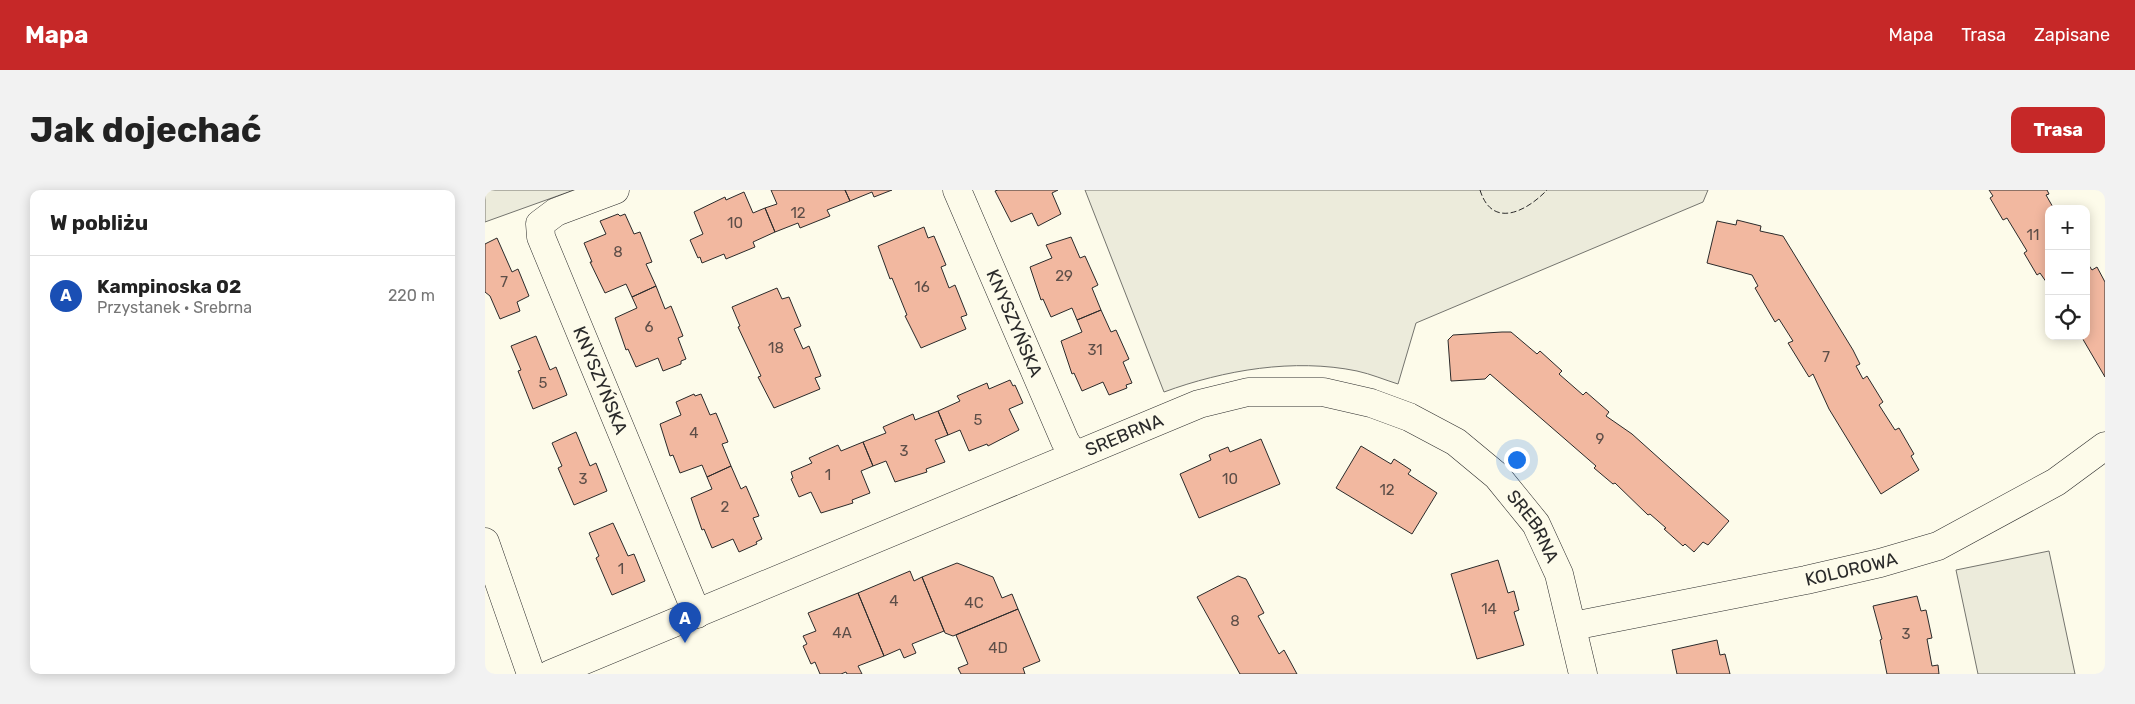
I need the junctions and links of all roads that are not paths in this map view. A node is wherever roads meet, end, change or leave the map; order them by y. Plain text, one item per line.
1 (615, 190) edge
2 (957, 190) edge
3 (2105, 446) edge
4 (1074, 455) junction
5 (485, 542) edge
6 (697, 614) junction
7 (1573, 626) junction
8 (531, 674) edge
9 (551, 674) edge
10 (1583, 674) edge

1 - 6 street, KNYSZYŃSKA
2 - 4 street, KNYSZYŃSKA
3 - 7 street, KOLOROWA
4 - 6 street, SREBRNA
4 - 7 street, SREBRNA
5 - 8 street
6 - 9 street, SREBRNA
7 - 10 street, SREBRNA

